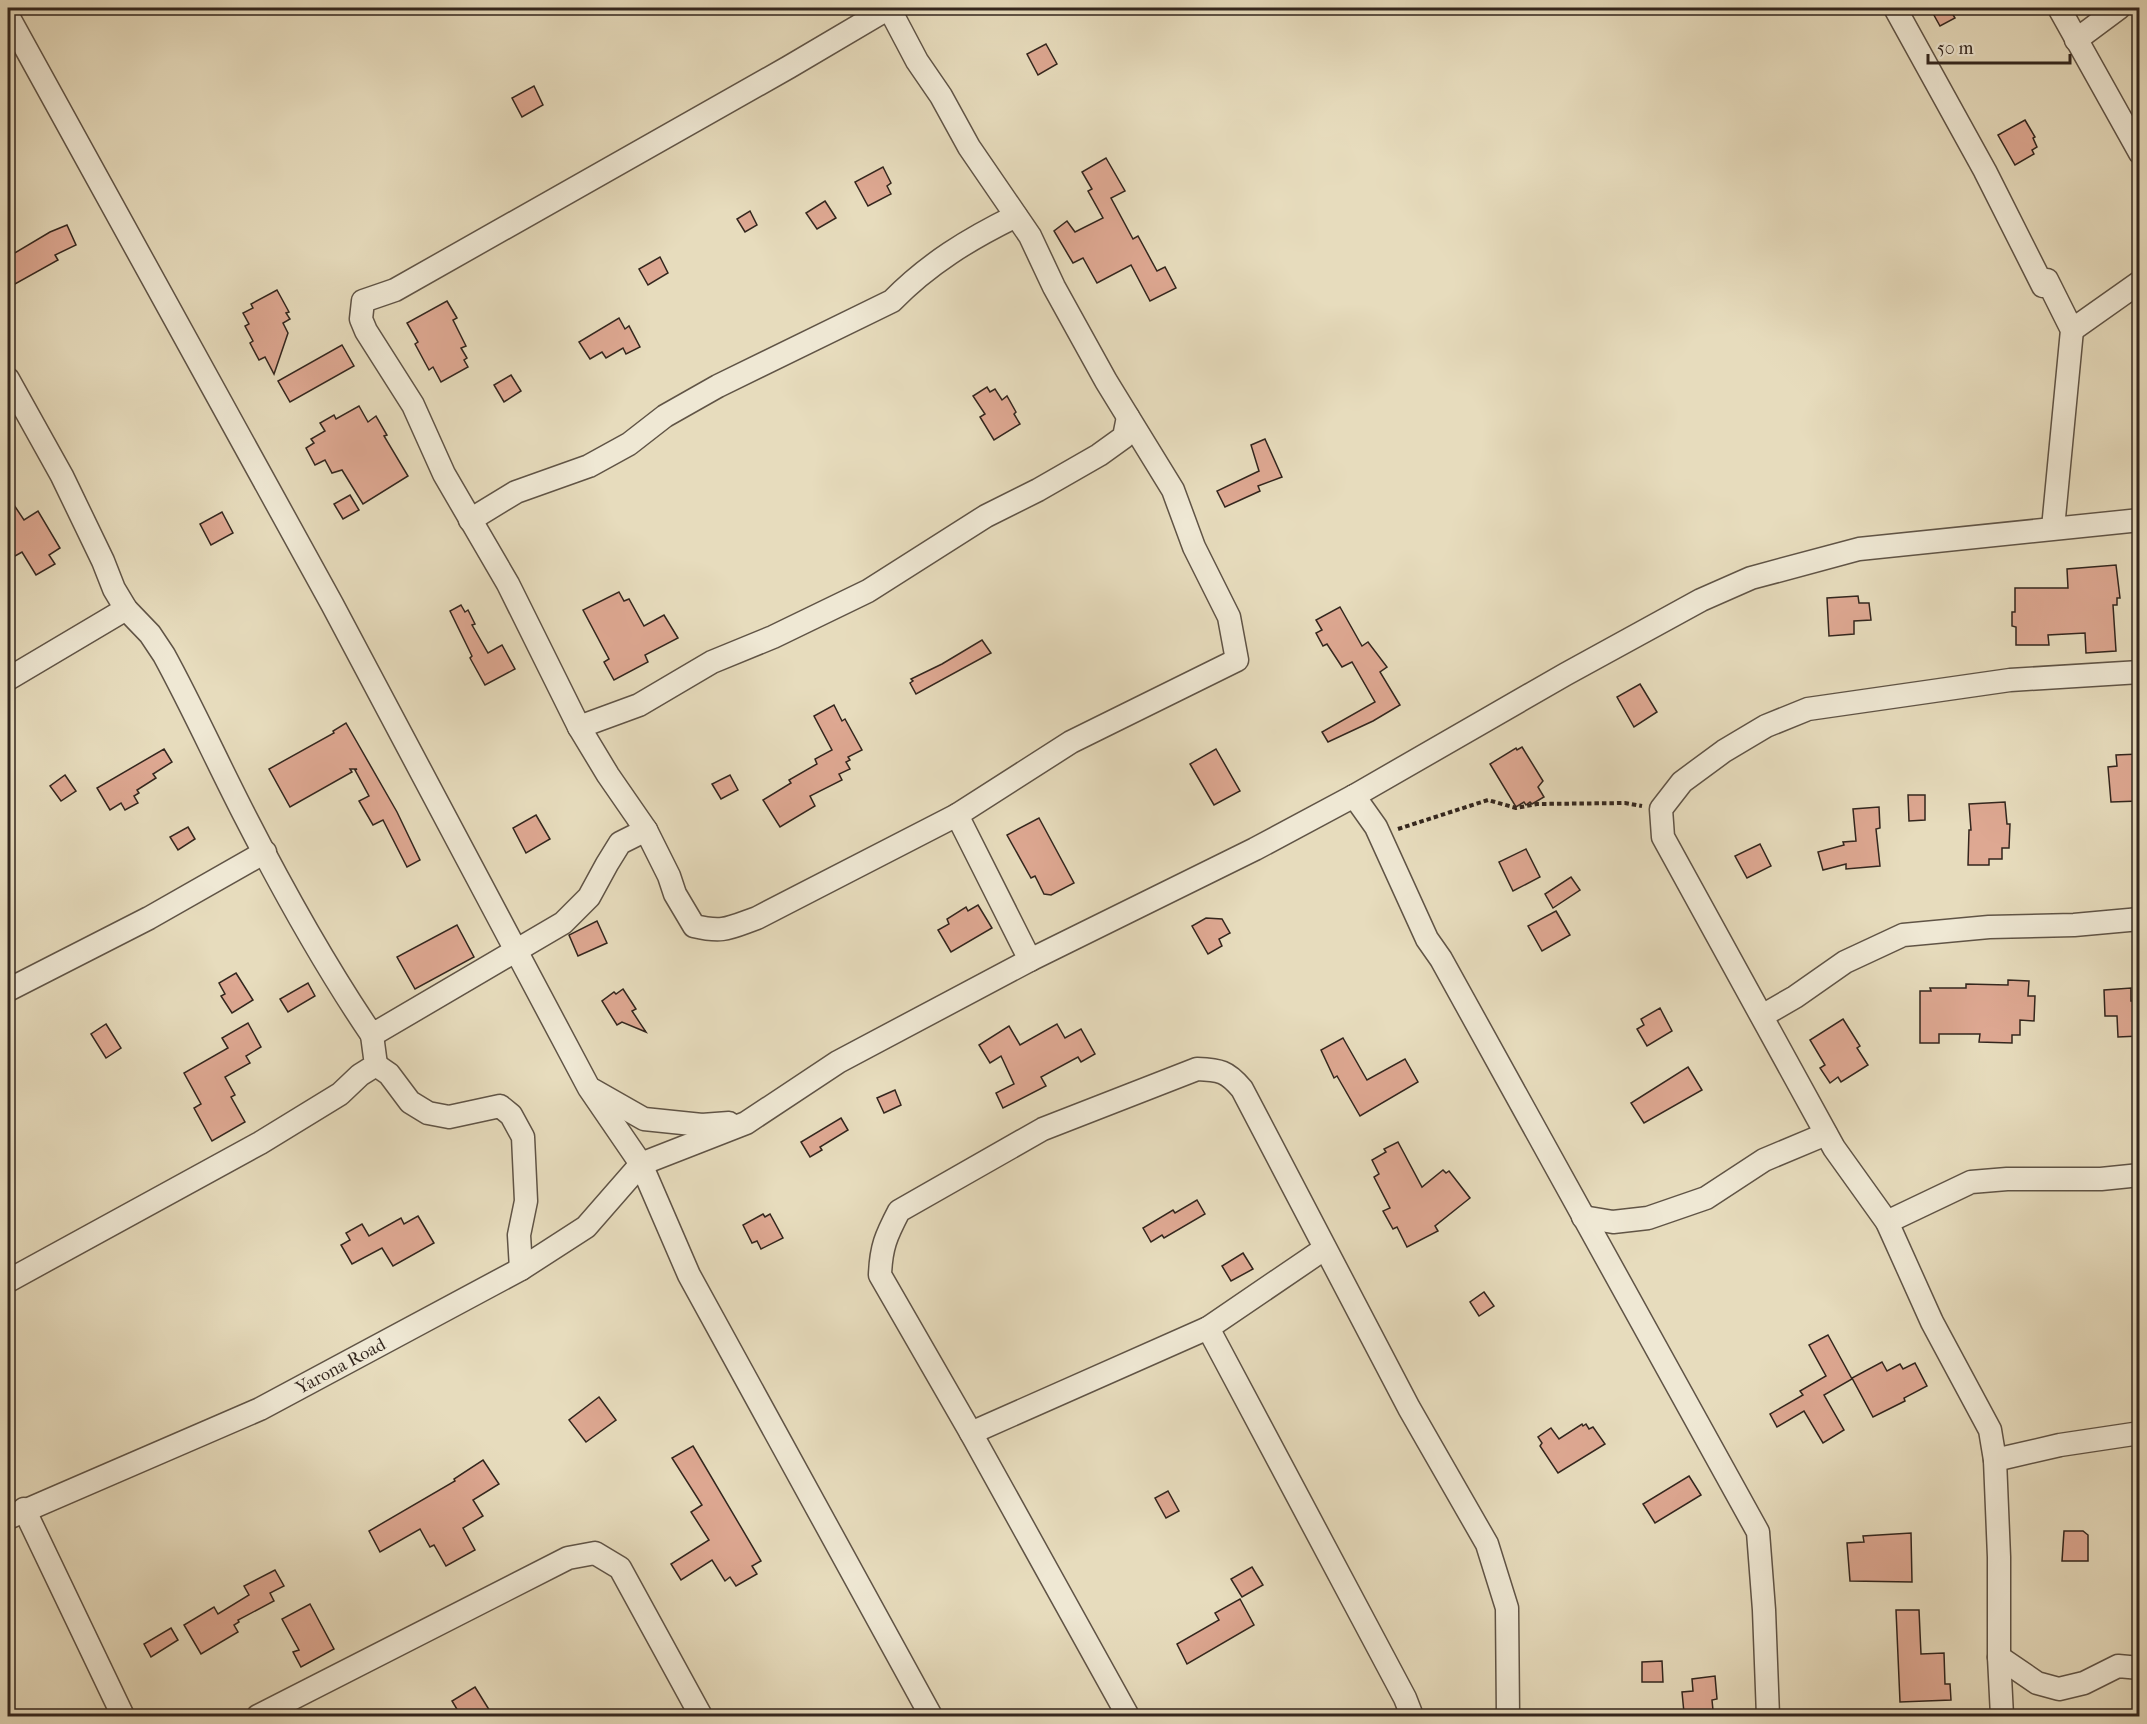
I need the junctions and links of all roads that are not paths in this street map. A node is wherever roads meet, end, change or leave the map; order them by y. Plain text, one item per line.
1 (889, 8) edge
2 (1895, 8) edge
3 (2059, 8) edge
4 (2119, 8) edge
5 (8, 16) edge
6 (2076, 40) junction
7 (2139, 153) edge
8 (1016, 216) junction
9 (2139, 282) edge
10 (2072, 330) junction
11 (8, 379) edge
12 (1128, 417) junction
13 (470, 520) junction
14 (2139, 520) edge
15 (2053, 528) junction
16 (126, 609) junction
17 (2139, 672) edge
18 (8, 679) edge
19 (579, 727) junction
20 (1354, 796) junction
21 (957, 815) junction
22 (646, 830) junction
23 (265, 852) junction
24 (2139, 919) edge
25 (516, 950) junction
26 (1030, 960) junction
27 (8, 990) edge
28 (1762, 1016) junction
29 (372, 1035) junction
30 (376, 1065) junction
31 (589, 1088) junction
32 (746, 1123) junction
33 (1826, 1134) junction
34 (641, 1164) junction
35 (2139, 1175) edge
36 (1583, 1217) junction
37 (1887, 1222) junction
38 (1324, 1249) junction
39 (521, 1269) junction
40 (8, 1281) edge
41 (1208, 1328) junction
42 (971, 1433) junction
43 (2139, 1433) edge
44 (1995, 1460) junction
45 (16, 1514) edge
46 (1998, 1657) junction
47 (2139, 1668) edge
48 (123, 1716) edge
49 (258, 1716) edge
50 (701, 1716) edge
51 (931, 1716) edge
52 (1128, 1716) edge
53 (1412, 1716) edge
54 (1508, 1716) edge
55 (1768, 1716) edge
56 (2002, 1716) edge

1 - 8 street
1 - 13 street
2 - 10 street
3 - 6 street
4 - 6 street
5 - 25 street
6 - 7 street
8 - 12 street
8 - 13 street
9 - 10 street
10 - 15 street
11 - 16 street
12 - 19 street
12 - 21 street
13 - 19 street
14 - 15 street
15 - 20 street
16 - 18 street
16 - 23 street
17 - 28 street
19 - 22 street
20 - 26 street
20 - 36 street
21 - 22 street
21 - 26 street
22 - 25 street
23 - 27 street
23 - 29 street
24 - 28 street
25 - 29 street
25 - 31 street
26 - 32 street
28 - 33 street
29 - 30 street
30 - 39 street
30 - 40 street
31 - 32 street
31 - 34 street
32 - 34 street
33 - 36 street
33 - 37 street
34 - 39 street, Yarona Road
34 - 51 street
35 - 37 street
36 - 55 street
37 - 44 street
38 - 41 street
38 - 42 street
38 - 54 street
39 - 45 street, Yarona Road
41 - 42 street
41 - 53 street
42 - 52 street
43 - 44 street
44 - 46 street
45 - 48 street
46 - 47 street
46 - 56 street
49 - 50 street

